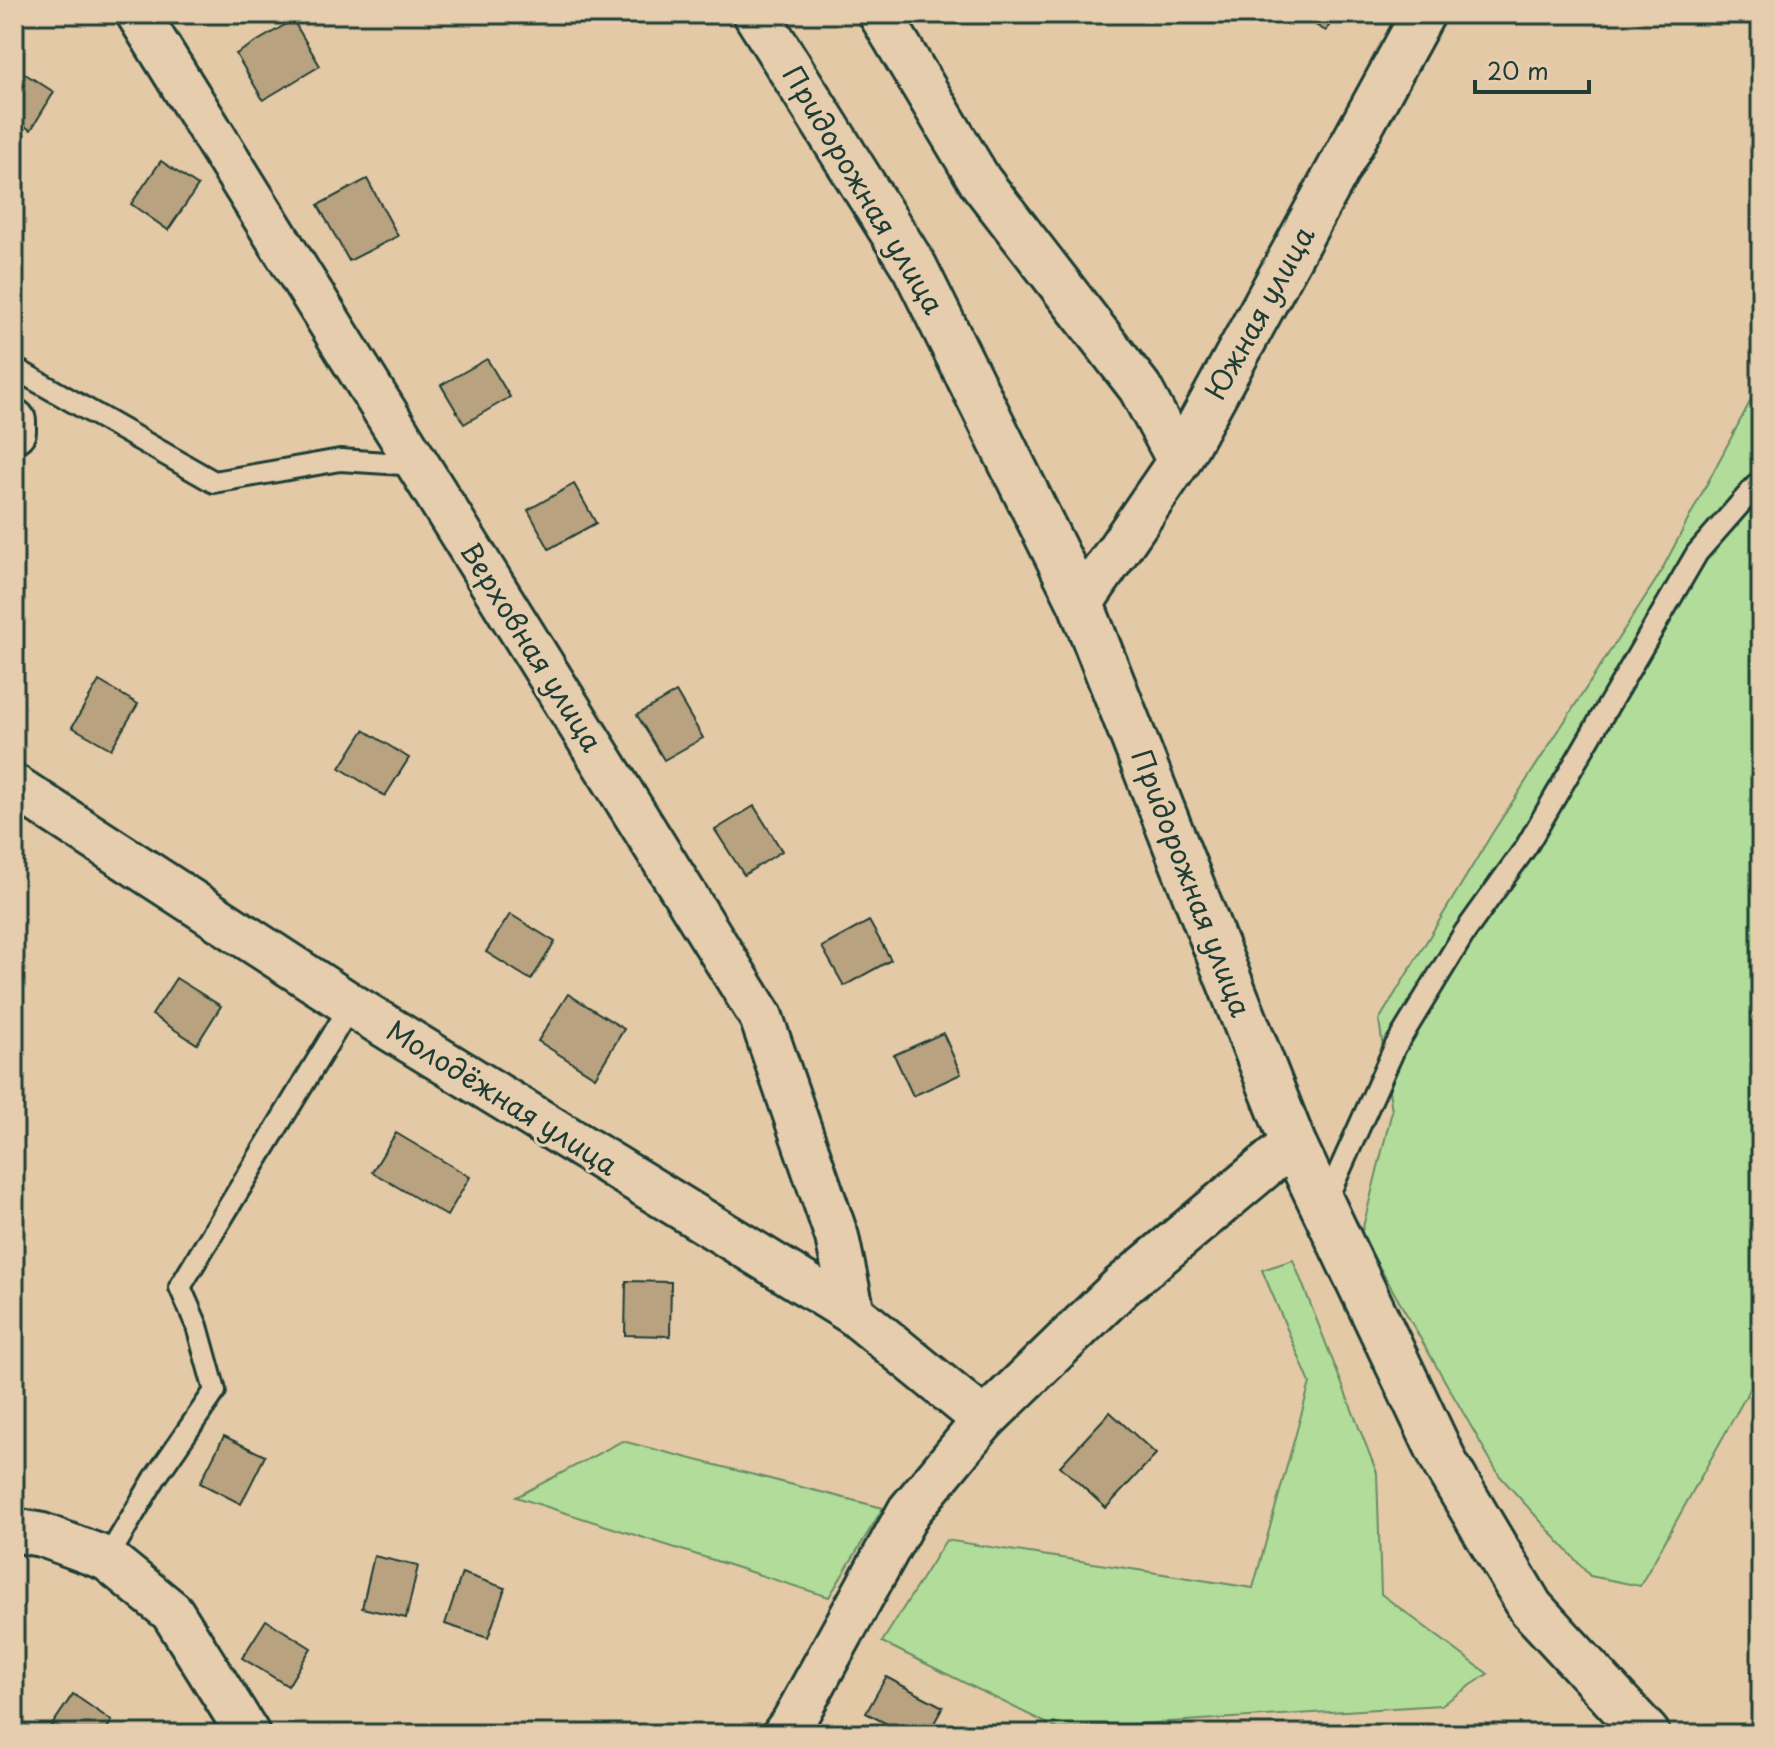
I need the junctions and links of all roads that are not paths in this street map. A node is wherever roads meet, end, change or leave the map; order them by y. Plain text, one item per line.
1 (138, 14) edge
2 (756, 14) edge
3 (880, 14) edge
4 (1423, 14) edge
5 (14, 368) edge
6 (14, 421) edge
7 (14, 431) edge
8 (1179, 461) junction
9 (418, 465) junction
10 (1761, 480) edge
11 (1081, 604) junction
12 (14, 786) edge
13 (351, 1005) junction
14 (1293, 1143) junction
15 (1322, 1208) junction
16 (853, 1313) junction
17 (984, 1420) junction
18 (14, 1530) edge
19 (107, 1559) junction
20 (795, 1730) edge
21 (248, 1734) edge
22 (1647, 1734) edge

1 - 9 street, Верховная улица
2 - 11 street, Придорожная улица
3 - 8 street
4 - 8 street, Южная улица
5 - 9 lane
6 - 7 street
8 - 11 street, Южная улица
9 - 16 street, Верховная улица
10 - 15 lane
11 - 14 street, Придорожная улица
12 - 13 street, Молодёжная улица
13 - 16 street, Молодёжная улица
13 - 19 lane
14 - 15 street, Придорожная улица
14 - 17 street
15 - 22 street, Придорожная улица
16 - 17 street, Молодёжная улица
17 - 20 street
18 - 19 street
19 - 21 street

